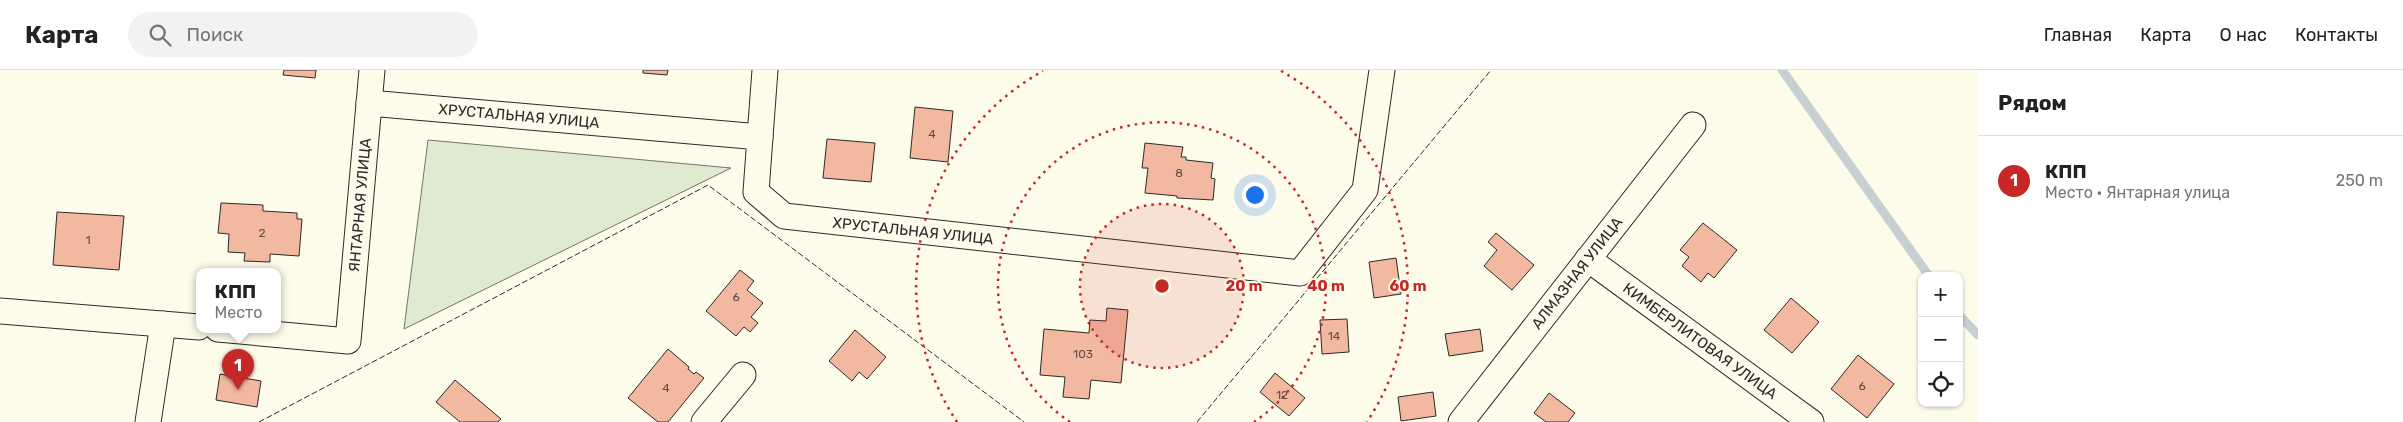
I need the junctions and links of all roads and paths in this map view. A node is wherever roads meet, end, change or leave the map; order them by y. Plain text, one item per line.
1 (372, 70) edge
2 (765, 70) edge
3 (1382, 70) edge
4 (369, 103) junction
5 (1693, 125) dead end
6 (760, 137) junction
7 (1588, 259) junction
8 (0, 311) edge
9 (163, 324) junction
10 (196, 327) edge
11 (261, 333) edge
12 (743, 375) dead end
13 (148, 422) edge
14 (704, 422) edge
15 (1462, 422) edge
16 (1811, 422) edge

1 - 4 street, ЯНТАРНАЯ УЛИЦА
2 - 6 street
3 - 6 street, ХРУСТАЛЬНАЯ УЛИЦА
4 - 6 street, ХРУСТАЛЬНАЯ УЛИЦА
4 - 11 street, ЯНТАРНАЯ УЛИЦА
5 - 7 street, АЛМАЗНАЯ УЛИЦА
7 - 15 street, АЛМАЗНАЯ УЛИЦА
7 - 16 street, КИМБЕРЛИТОВАЯ УЛИЦА
8 - 9 street
9 - 10 street
9 - 13 street
12 - 14 street

